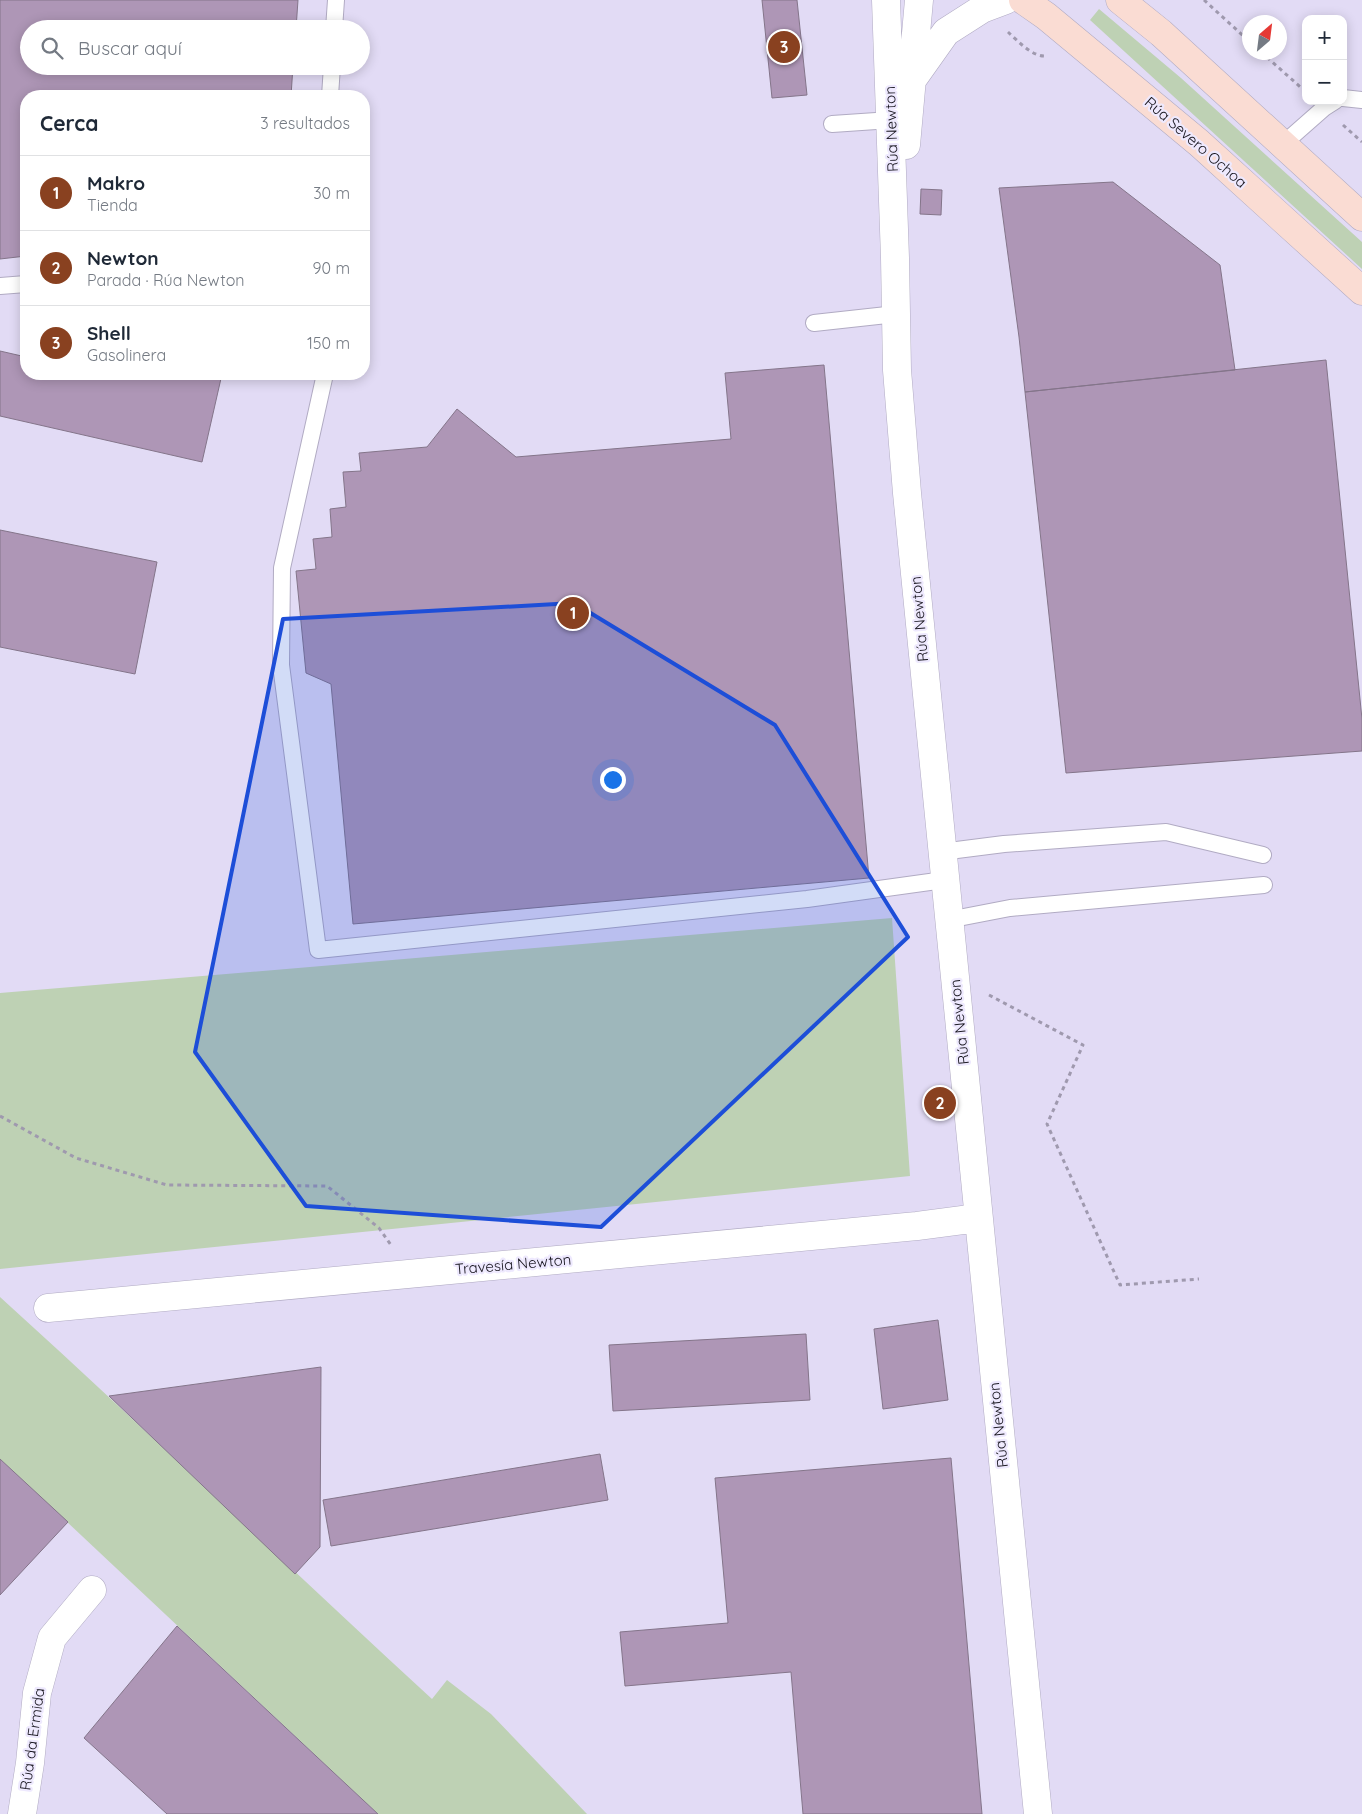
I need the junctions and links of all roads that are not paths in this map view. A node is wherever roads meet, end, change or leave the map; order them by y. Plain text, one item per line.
1 (336, 0) edge
2 (886, 0) edge
3 (919, 0) edge
4 (1006, 0) edge
5 (1023, 0) edge
6 (1120, 0) edge
7 (335, 20) edge
8 (331, 75) edge
9 (912, 80) junction
10 (330, 90) edge
11 (1347, 98) edge
12 (1362, 100) edge
13 (1329, 105) edge
14 (891, 120) junction
15 (832, 124) dead end
16 (1282, 145) junction
17 (1362, 217) edge
18 (895, 258) junction
19 (20, 284) edge
20 (0, 286) edge
21 (1362, 291) edge
22 (896, 314) junction
23 (814, 323) dead end
24 (324, 380) edge
25 (941, 852) junction
26 (1263, 855) dead end
27 (944, 880) junction
28 (1264, 884) dead end
29 (948, 920) junction
30 (978, 1218) junction
31 (48, 1308) dead end
32 (92, 1590) dead end
33 (22, 1814) edge
34 (1038, 1814) edge

1 - 7 lane
2 - 14 street, Rúa Newton
3 - 9 street, Rúa Newton
4 - 9 street, Rúa Newton
5 - 21 main road, Rúa Severo Ochoa
6 - 16 main road
8 - 10 lane
9 - 18 street, Rúa Newton
11 - 12 lane
13 - 16 lane
14 - 15 lane
14 - 18 street, Rúa Newton
16 - 17 main road
18 - 22 street, Rúa Newton
19 - 20 lane
22 - 23 lane
22 - 25 street, Rúa Newton
24 - 27 lane
25 - 26 lane
25 - 27 street, Rúa Newton
27 - 29 street, Rúa Newton
28 - 29 lane
29 - 30 street, Rúa Newton
30 - 31 street, Travesía Newton
30 - 34 street, Rúa Newton
32 - 33 street, Rúa da Ermida

